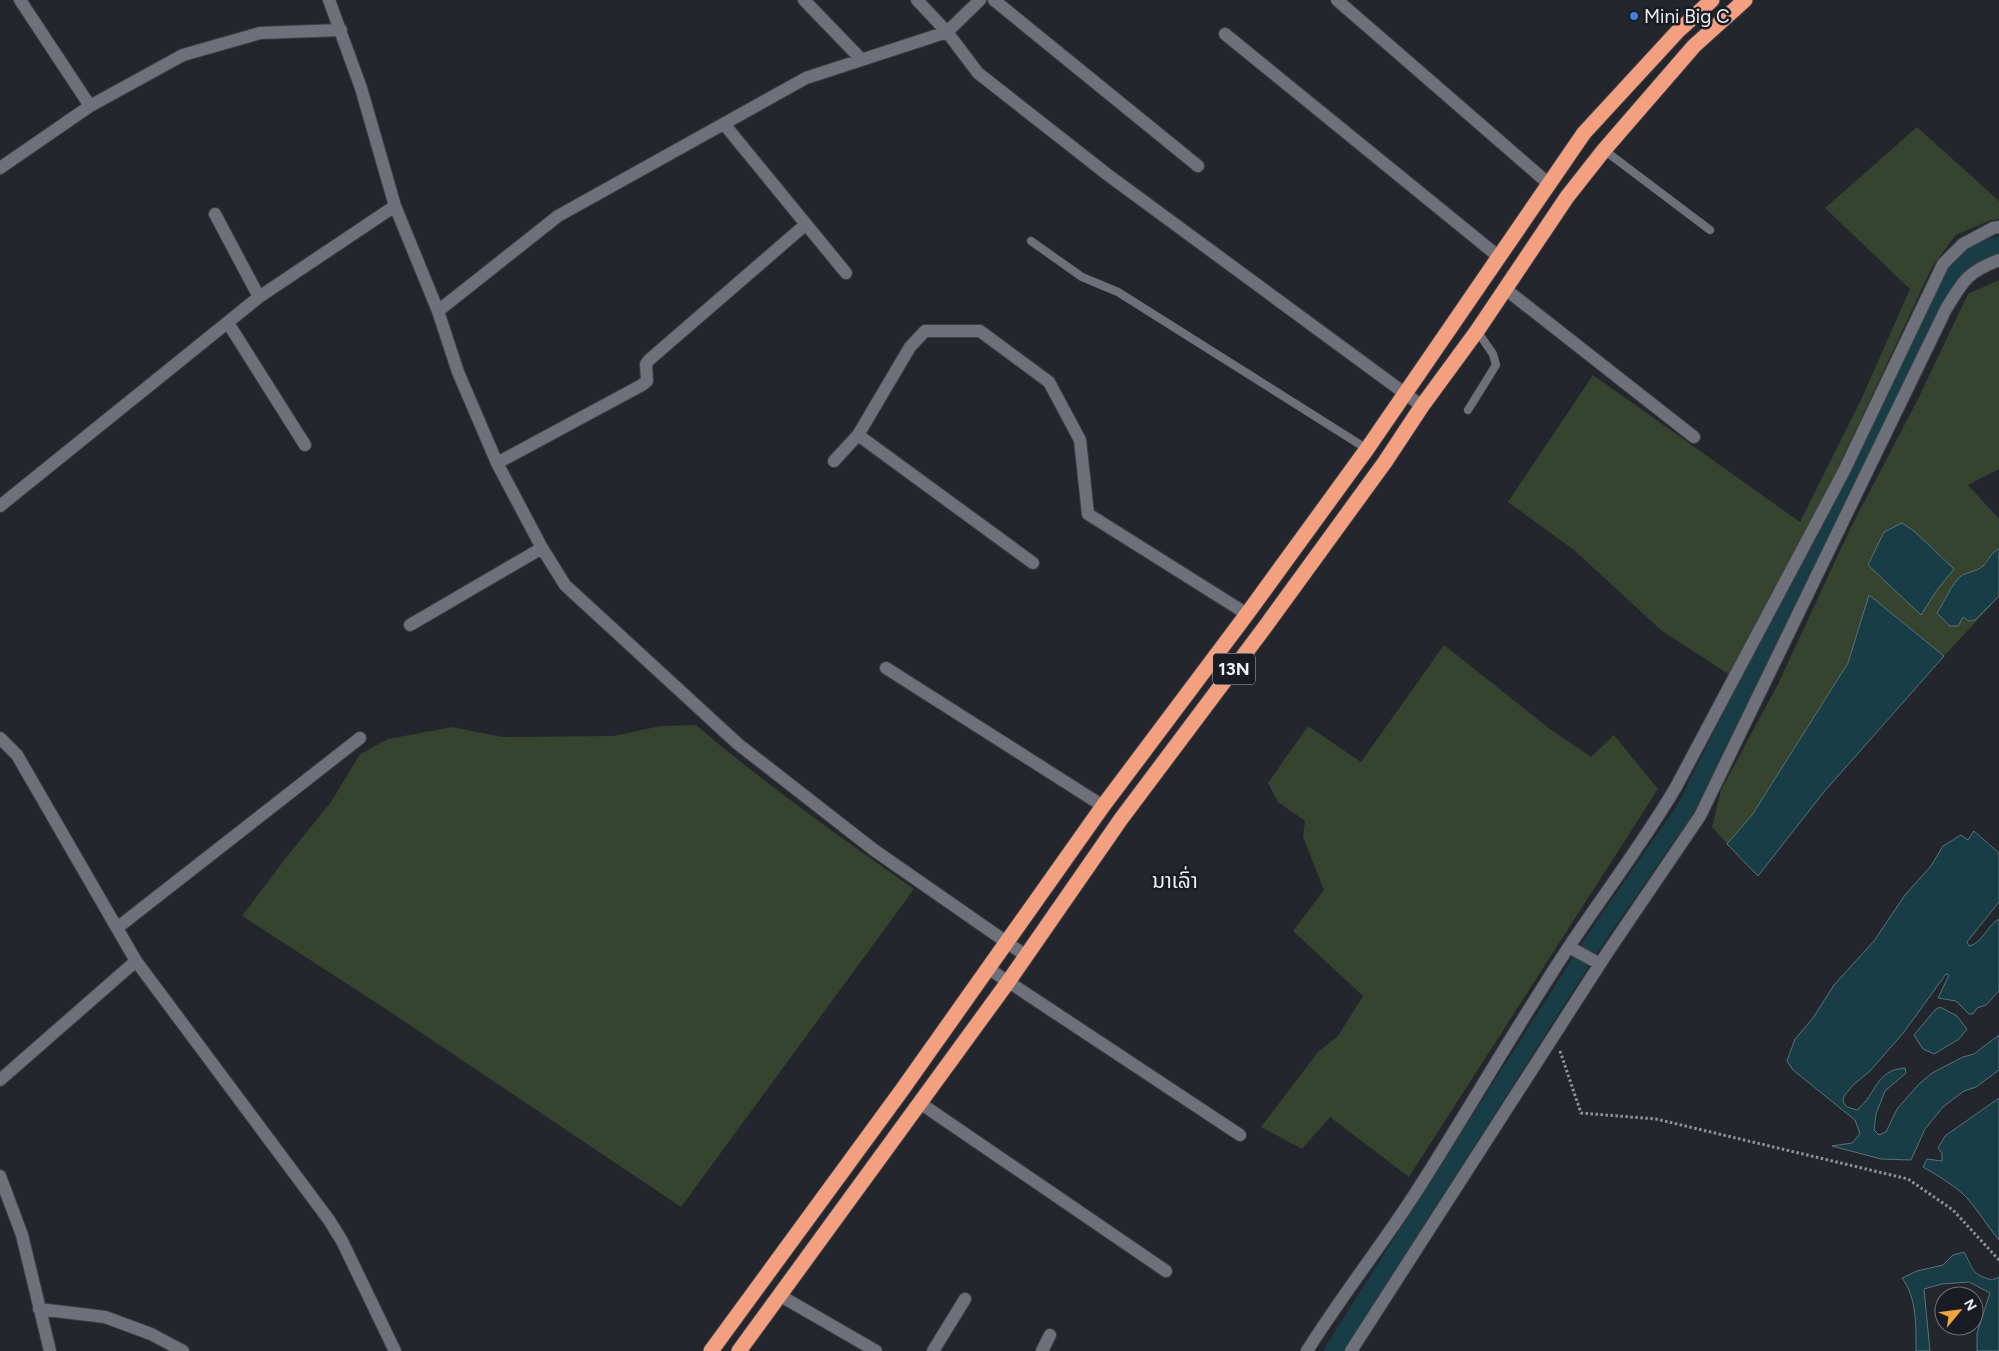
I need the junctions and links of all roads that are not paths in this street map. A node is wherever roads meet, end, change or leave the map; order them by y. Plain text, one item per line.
1 (20, 0) edge
2 (329, 0) edge
3 (804, 0) edge
4 (917, 0) edge
5 (980, 0) edge
6 (994, 0) edge
7 (1337, 0) edge
8 (1712, 0) edge
9 (1745, 0) edge
10 (341, 30) junction
11 (946, 32) junction
12 (1225, 34) dead end
13 (861, 59) junction
14 (90, 106) junction
15 (724, 124) junction
16 (1604, 150) junction
17 (1198, 166) dead end
18 (0, 168) edge
19 (1550, 184) junction
20 (395, 206) junction
21 (215, 214) dead end
22 (805, 225) junction
23 (1999, 227) edge
24 (1710, 230) dead end
25 (1031, 241) dead end
26 (1499, 257) junction
27 (1999, 260) edge
28 (846, 273) dead end
29 (1504, 288) junction
30 (259, 298) junction
31 (438, 311) junction
32 (228, 322) junction
33 (1477, 331) junction
34 (1405, 392) junction
35 (1422, 406) junction
36 (1468, 410) dead end
37 (858, 436) junction
38 (1694, 437) dead end
39 (305, 445) dead end
40 (1367, 449) junction
41 (834, 461) dead end
42 (497, 464) junction
43 (0, 506) edge
44 (542, 548) junction
45 (1033, 563) dead end
46 (1247, 614) junction
47 (410, 625) dead end
48 (886, 668) dead end
49 (0, 738) edge
50 (360, 738) dead end
51 (1103, 806) junction
52 (116, 928) junction
53 (1006, 943) junction
54 (1569, 947) junction
55 (1025, 955) junction
56 (136, 961) junction
57 (1600, 964) junction
58 (989, 970) junction
59 (1008, 982) junction
60 (0, 1080) edge
61 (920, 1104) junction
62 (1240, 1134) dead end
63 (1, 1179) edge
64 (1166, 1271) dead end
65 (779, 1295) junction
66 (965, 1299) dead end
67 (39, 1309) junction
68 (1050, 1335) dead end
69 (50, 1351) edge
70 (183, 1351) edge
71 (395, 1351) edge
72 (711, 1351) edge
73 (738, 1351) edge
74 (876, 1351) edge
75 (933, 1351) edge
76 (1042, 1351) edge
77 (1307, 1351) edge
78 (1351, 1351) edge

1 - 14 street
2 - 10 street
3 - 13 street
4 - 11 street
5 - 11 street
6 - 17 street
7 - 19 street
8 - 19 highway, 13N
9 - 16 highway, 13N
10 - 14 street
10 - 20 street
11 - 13 street
11 - 34 street
12 - 26 street
13 - 15 street
14 - 18 street
15 - 22 street
15 - 31 street
16 - 24 lane
16 - 29 highway, 13N
19 - 26 highway, 13N
20 - 30 street
20 - 31 street
21 - 30 street
22 - 28 street
22 - 42 street
23 - 54 street
25 - 40 lane
26 - 34 highway, 13N
27 - 57 street
29 - 33 highway, 13N
29 - 38 street
30 - 32 street
31 - 42 street
32 - 39 street
32 - 43 street
33 - 35 highway, 13N
33 - 36 lane
34 - 35 street
34 - 40 highway, 13N
35 - 55 highway, 13N
37 - 41 street
37 - 45 street
37 - 46 street
40 - 46 highway, 13N
42 - 44 street
44 - 47 street
44 - 53 street
46 - 51 highway, 13N
48 - 51 street
49 - 52 street
50 - 52 street
51 - 53 highway, 13N
52 - 56 street
53 - 55 street
53 - 58 highway, 13N
54 - 57 street
54 - 77 street
55 - 59 highway, 13N
56 - 60 street
56 - 71 street
57 - 78 street
58 - 59 street
58 - 72 highway, 13N
59 - 61 highway, 13N
59 - 62 street
61 - 64 street
61 - 65 highway, 13N
63 - 67 street
65 - 73 highway, 13N
65 - 74 street
66 - 75 street
67 - 69 street
67 - 70 street
68 - 76 street

